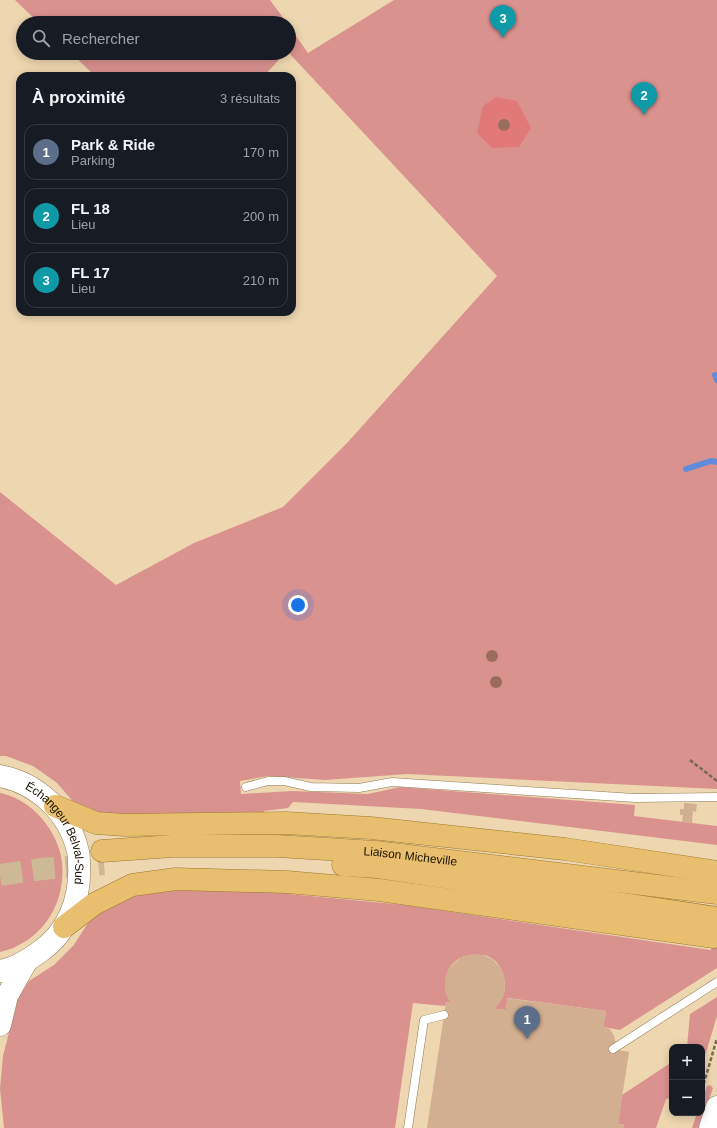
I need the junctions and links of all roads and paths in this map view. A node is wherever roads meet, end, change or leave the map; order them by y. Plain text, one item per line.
1 (690, 760) dead end
2 (0, 776) edge
3 (717, 780) edge
4 (246, 787) dead end
5 (717, 797) edge
6 (55, 806) junction
7 (717, 872) edge
8 (717, 893) edge
9 (715, 927) edge
10 (64, 928) junction
11 (26, 962) junction
12 (0, 971) edge
13 (717, 982) edge
14 (444, 1015) dead end
15 (0, 1025) edge
16 (717, 1038) edge
17 (613, 1049) dead end
18 (705, 1080) edge
19 (717, 1107) edge
20 (408, 1128) edge
21 (710, 1128) edge

1 - 3 path
2 - 6 main road, Échangeur Belval-Sud
4 - 5 lane
6 - 7 highway
6 - 10 main road, Échangeur Belval-Sud
8 - 9 highway, Liaison Micheville
9 - 10 highway
10 - 11 main road, Échangeur Belval-Sud
11 - 12 main road, Échangeur Belval-Sud
11 - 15 main road
13 - 17 lane
14 - 20 lane
16 - 18 path
19 - 21 main road

